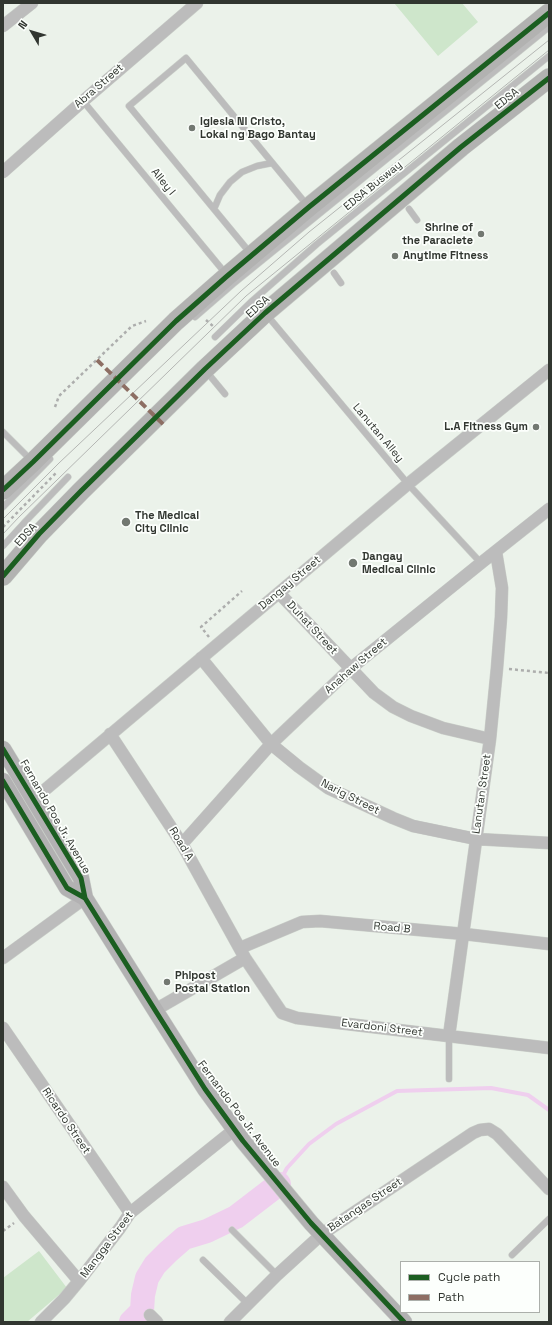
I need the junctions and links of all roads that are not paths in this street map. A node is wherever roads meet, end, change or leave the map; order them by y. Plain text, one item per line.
1 (32, 3) edge
2 (197, 3) edge
3 (549, 12) edge
4 (3, 26) edge
5 (549, 27) edge
6 (549, 56) edge
7 (549, 78) edge
8 (83, 101) junction
9 (272, 163) junction
10 (3, 172) edge
11 (309, 207) junction
12 (214, 209) junction
13 (409, 209) dead end
14 (417, 220) dead end
15 (252, 255) junction
16 (334, 273) dead end
17 (228, 276) junction
18 (341, 283) dead end
19 (265, 313) junction
20 (195, 317) dead end
21 (215, 337) dead end
22 (205, 369) junction
23 (549, 370) edge
24 (329, 378) dead end
25 (324, 383) junction
26 (225, 394) dead end
27 (3, 432) edge
28 (42, 461) junction
29 (68, 477) dead end
30 (408, 484) junction
31 (3, 490) edge
32 (3, 507) edge
33 (549, 510) edge
34 (3, 546) edge
35 (496, 552) junction
36 (480, 563) junction
37 (3, 576) edge
38 (279, 593) junction
39 (201, 658) junction
40 (350, 670) junction
41 (110, 734) junction
42 (490, 739) junction
43 (271, 744) junction
44 (3, 749) edge
45 (3, 781) edge
46 (34, 799) junction
47 (476, 839) junction
48 (549, 843) edge
49 (182, 844) junction
50 (85, 898) junction
51 (464, 934) junction
52 (549, 944) edge
53 (242, 953) junction
54 (3, 958) edge
55 (155, 1010) junction
56 (3, 1028) edge
57 (449, 1036) junction
58 (549, 1048) edge
59 (449, 1079) dead end
60 (235, 1129) junction
61 (3, 1187) edge
62 (549, 1189) edge
63 (130, 1213) junction
64 (549, 1219) edge
65 (232, 1230) dead end
66 (322, 1234) junction
67 (512, 1255) dead end
68 (203, 1260) dead end
69 (277, 1275) junction
70 (79, 1282) junction
71 (248, 1304) junction
72 (41, 1322) edge
73 (230, 1322) edge
74 (404, 1322) edge

1 - 4 street
2 - 8 street, Abra Street
3 - 11 highway
5 - 20 lane, EDSA Busway
6 - 21 lane, EDSA Busway
7 - 19 highway, EDSA
8 - 10 street, Abra Street
8 - 17 lane, Alley I
9 - 11 lane
9 - 12 lane
9 - 12 lane
11 - 15 highway
12 - 15 lane
13 - 14 lane
15 - 17 highway
16 - 18 lane
17 - 28 highway
19 - 22 highway, EDSA
19 - 25 lane, Lanutan Alley
22 - 26 lane
22 - 37 highway, EDSA
23 - 30 street, Dangay Street
24 - 25 lane
25 - 30 lane, Lanutan Alley
27 - 28 lane
28 - 31 highway
28 - 32 lane
29 - 34 lane
30 - 36 lane, Lanutan Alley
30 - 38 street, Dangay Street
33 - 35 street, Anahaw Street
35 - 36 street, Anahaw Street
35 - 42 street, Lanutan Street
36 - 40 street, Anahaw Street
38 - 39 street, Dangay Street
38 - 40 street, Duhat Street
39 - 41 street, Dangay Street
39 - 43 street, Narig Street
40 - 42 street, Duhat Street
40 - 43 street, Anahaw Street
41 - 46 street, Dangay Street
41 - 49 street, Road A
42 - 47 street, Lanutan Street
43 - 47 street, Narig Street
43 - 49 street, Anahaw Street
44 - 46 main road, Fernando Poe Jr. Avenue
45 - 50 main road, Fernando Poe Jr. Avenue
46 - 50 main road, Fernando Poe Jr. Avenue
47 - 48 street, Narig Street
47 - 51 street, Lanutan Street
49 - 53 street, Road A
50 - 54 street
50 - 55 main road, Fernando Poe Jr. Avenue
51 - 52 street, Road B
51 - 53 street, Road B
51 - 57 street, Lanutan Street
53 - 55 street, Road B
53 - 57 street, Evardoni Street
55 - 60 main road, Fernando Poe Jr. Avenue
56 - 63 street, Ricardo Street
57 - 58 street, Evardoni Street
57 - 59 lane
60 - 63 street, Mangga Street
60 - 66 main road, Fernando Poe Jr. Avenue
61 - 70 street
62 - 66 street, Batangas Street
63 - 70 street, Mangga Street
64 - 67 lane
65 - 69 lane
66 - 69 street, Batangas Street
66 - 74 main road, Fernando Poe Jr. Avenue
68 - 71 lane
69 - 71 street, Batangas Street
70 - 72 street, Mangga Street
71 - 73 street, Batangas Street

